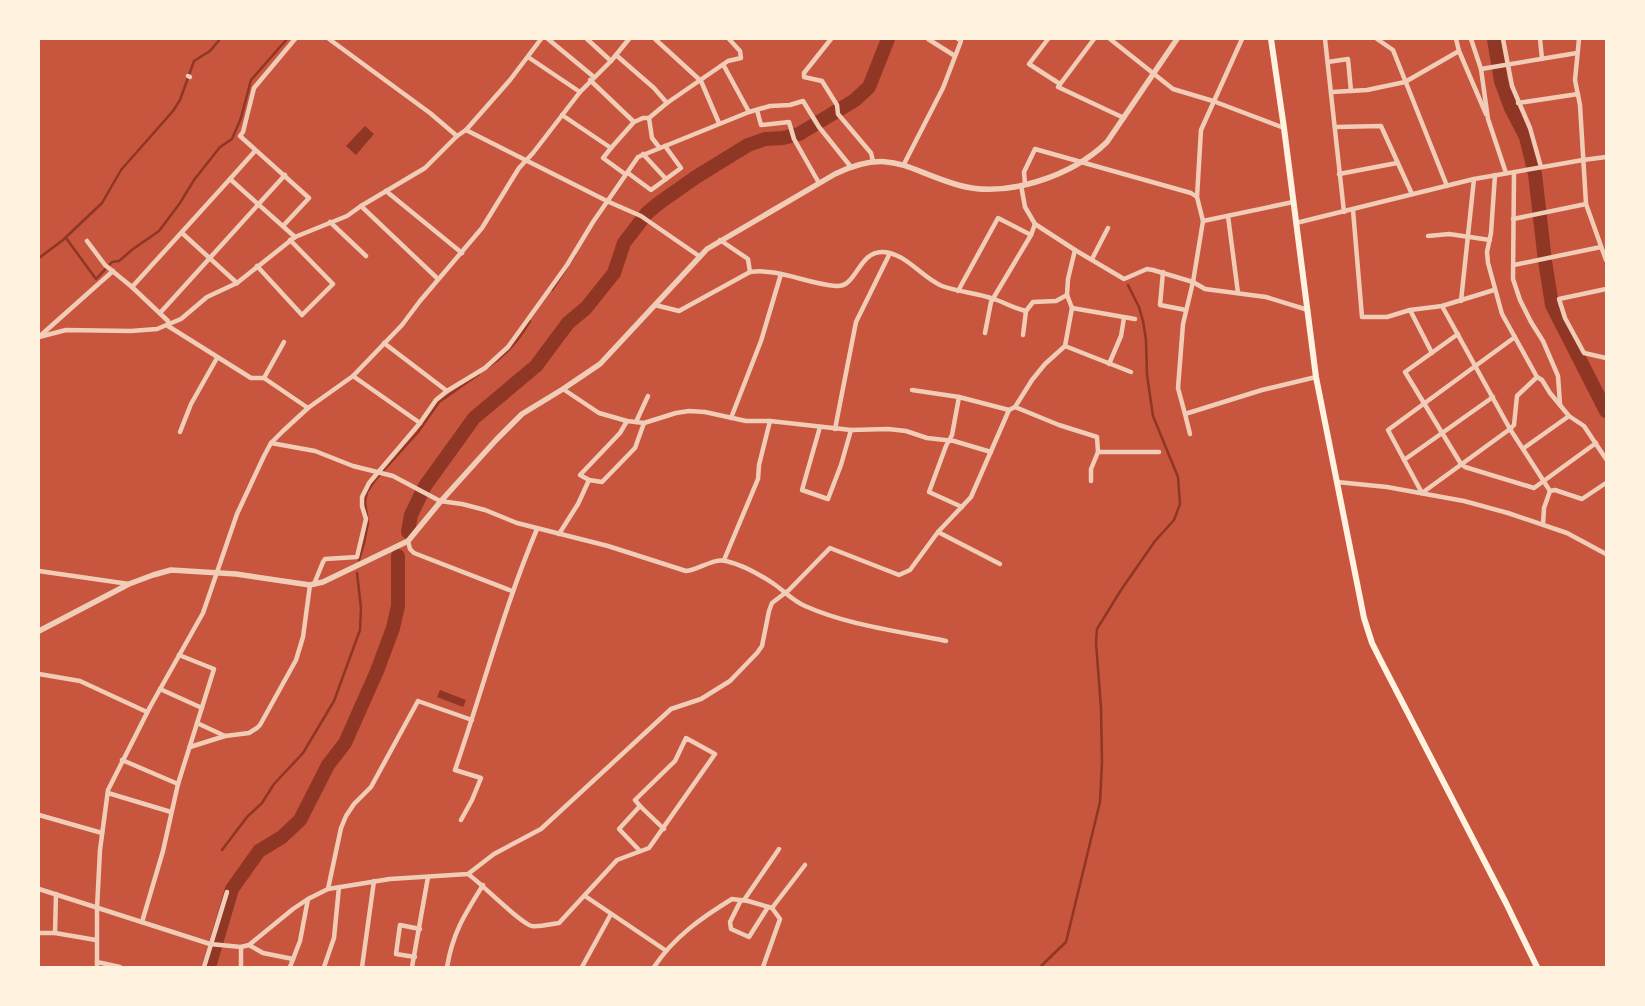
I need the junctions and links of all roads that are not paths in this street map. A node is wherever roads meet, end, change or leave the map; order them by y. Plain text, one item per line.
1 (295, 39) edge
2 (329, 39) edge
3 (538, 39) edge
4 (548, 39) edge
5 (586, 39) edge
6 (630, 39) edge
7 (656, 39) edge
8 (729, 39) edge
9 (831, 39) edge
10 (928, 39) edge
11 (958, 39) edge
12 (1048, 39) edge
13 (1094, 39) edge
14 (1110, 39) edge
15 (1177, 39) edge
16 (1242, 39) edge
17 (1271, 39) edge
18 (1325, 39) edge
19 (1377, 39) edge
20 (1456, 39) edge
21 (1471, 39) edge
22 (1503, 39) edge
23 (1540, 39) edge
24 (1579, 39) edge
25 (1459, 52) junction
26 (1577, 53) junction
27 (616, 55) junction
28 (528, 56) junction
29 (955, 56) junction
30 (1542, 59) junction
31 (611, 61) junction
32 (1328, 62) junction
33 (1507, 65) junction
34 (724, 66) junction
35 (1481, 69) junction
36 (1153, 74) junction
37 (592, 79) junction
38 (700, 81) junction
39 (1405, 82) junction
40 (1060, 84) junction
41 (1351, 91) junction
42 (580, 92) junction
43 (1332, 92) junction
44 (1578, 94) junction
45 (1213, 101) junction
46 (667, 103) junction
47 (1518, 103) junction
48 (757, 110) junction
49 (749, 112) junction
50 (562, 115) junction
51 (649, 118) junction
52 (1124, 118) junction
53 (1488, 119) junction
54 (634, 122) junction
55 (719, 123) junction
56 (1336, 126) junction
57 (1284, 128) junction
58 (466, 130) junction
59 (457, 136) junction
60 (665, 146) junction
61 (659, 147) junction
62 (611, 148) junction
63 (255, 151) junction
64 (643, 154) junction
65 (1606, 158) edge
66 (526, 160) junction
67 (1582, 160) junction
68 (873, 161) junction
69 (1082, 162) junction
70 (1397, 163) junction
71 (904, 164) junction
72 (851, 166) junction
73 (1541, 167) junction
74 (1514, 172) junction
75 (1506, 173) junction
76 (627, 174) junction
77 (1339, 174) junction
78 (285, 175) junction
79 (1495, 175) junction
80 (230, 178) junction
81 (666, 179) junction
82 (1474, 179) junction
83 (818, 183) junction
84 (1023, 185) junction
85 (1447, 186) junction
86 (386, 191) junction
87 (1412, 194) junction
88 (1197, 197) junction
89 (609, 202) junction
90 (1293, 202) junction
91 (1586, 204) junction
92 (258, 205) junction
93 (361, 206) junction
94 (1352, 210) junction
95 (1344, 212) junction
96 (1228, 216) junction
97 (1513, 220) junction
98 (1203, 221) junction
99 (330, 222) junction
100 (1296, 223) junction
101 (1035, 224) junction
102 (283, 226) junction
103 (1108, 228) dead end
104 (182, 233) junction
105 (1031, 235) junction
106 (1428, 236) dead end
107 (1468, 236) junction
108 (292, 239) junction
109 (720, 240) junction
110 (1490, 240) junction
111 (86, 242) dead end
112 (1601, 247) junction
113 (1074, 250) junction
114 (462, 253) junction
115 (890, 253) junction
116 (366, 256) dead end
117 (699, 256) junction
118 (210, 258) junction
119 (1092, 259) junction
120 (1606, 260) edge
121 (1514, 265) junction
122 (257, 266) junction
123 (113, 271) junction
124 (750, 272) junction
125 (1162, 272) junction
126 (781, 274) junction
127 (438, 280) junction
128 (237, 282) junction
129 (1193, 282) junction
130 (132, 287) junction
131 (1606, 289) edge
132 (1494, 290) junction
133 (958, 291) junction
134 (1238, 294) junction
135 (1067, 295) junction
136 (994, 299) junction
137 (1461, 301) junction
138 (655, 305) junction
139 (1442, 306) junction
140 (1072, 308) junction
141 (1186, 310) junction
142 (1308, 310) junction
143 (1410, 310) junction
144 (1026, 311) junction
145 (160, 313) junction
146 (1124, 318) junction
147 (1135, 319) dead end
148 (168, 326) junction
149 (985, 333) dead end
150 (1458, 334) junction
151 (1023, 335) dead end
152 (1515, 337) junction
153 (284, 342) dead end
154 (384, 343) junction
155 (1065, 346) junction
156 (1432, 353) junction
157 (217, 358) junction
158 (1606, 359) edge
159 (1109, 364) junction
160 (1475, 365) junction
161 (1131, 372) dead end
162 (353, 376) junction
163 (1316, 377) junction
164 (1537, 377) junction
165 (264, 378) junction
166 (564, 389) junction
167 (912, 390) dead end
168 (447, 391) junction
169 (648, 396) dead end
170 (959, 397) junction
171 (1493, 397) junction
172 (1424, 402) junction
173 (1560, 405) junction
174 (1015, 407) junction
175 (308, 408) junction
176 (1009, 410) junction
177 (1185, 414) junction
178 (1569, 416) junction
179 (731, 418) junction
180 (770, 421) junction
181 (627, 422) junction
182 (636, 422) junction
183 (644, 423) junction
184 (420, 424) junction
185 (820, 427) junction
186 (835, 429) junction
187 (1510, 429) junction
188 (852, 430) junction
189 (180, 432) dead end
190 (1442, 433) junction
191 (1190, 434) dead end
192 (950, 440) junction
193 (271, 443) junction
194 (1596, 443) junction
195 (1524, 448) junction
196 (991, 452) junction
197 (1098, 452) junction
198 (1158, 452) dead end
199 (1606, 458) edge
200 (1404, 460) junction
201 (1461, 464) junction
202 (380, 472) junction
203 (589, 480) junction
204 (1091, 481) dead end
205 (1545, 481) junction
206 (1337, 482) junction
207 (1606, 483) edge
208 (1550, 491) junction
209 (1422, 493) junction
210 (441, 501) junction
211 (962, 507) junction
212 (1543, 525) junction
213 (537, 528) junction
214 (938, 532) junction
215 (560, 534) junction
216 (408, 541) junction
217 (1606, 554) edge
218 (724, 560) junction
219 (1000, 564) dead end
220 (39, 571) edge
221 (216, 573) junction
222 (129, 584) junction
223 (312, 585) junction
224 (512, 591) junction
225 (784, 593) junction
226 (39, 631) edge
227 (946, 642) dead end
228 (179, 655) junction
229 (39, 674) edge
230 (160, 689) junction
231 (202, 708) junction
232 (148, 712) junction
233 (472, 720) junction
234 (197, 723) junction
235 (225, 736) junction
236 (190, 747) junction
237 (122, 760) junction
238 (178, 784) junction
239 (108, 793) junction
240 (640, 806) junction
241 (171, 812) junction
242 (39, 815) edge
243 (461, 820) dead end
244 (664, 829) junction
245 (102, 834) junction
246 (779, 849) dead end
247 (640, 851) junction
248 (805, 865) dead end
249 (468, 874) junction
250 (428, 877) junction
251 (374, 881) junction
252 (483, 885) junction
253 (339, 888) junction
254 (39, 889) edge
255 (328, 889) junction
256 (227, 892) dead end
257 (56, 894) junction
258 (585, 896) junction
259 (308, 899) junction
260 (742, 900) junction
261 (770, 907) junction
262 (97, 908) junction
263 (611, 914) junction
264 (142, 922) junction
265 (420, 929) junction
266 (39, 933) edge
267 (55, 934) junction
268 (96, 940) junction
269 (211, 944) junction
270 (249, 945) junction
271 (241, 947) junction
272 (665, 950) junction
273 (415, 957) junction
274 (293, 959) junction
275 (97, 964) edge
276 (120, 967) edge
277 (204, 967) edge
278 (241, 967) edge
279 (290, 967) edge
280 (324, 967) edge
281 (362, 967) edge
282 (412, 967) edge
283 (447, 967) edge
284 (582, 967) edge
285 (654, 967) edge
286 (763, 967) edge
287 (1537, 967) edge

1 - 63 street
2 - 59 street
3 - 28 street
4 - 37 street
5 - 31 street
6 - 27 street
7 - 38 street
8 - 34 street
9 - 68 street
10 - 29 street
11 - 29 street
12 - 40 street
13 - 40 street
14 - 36 street
15 - 36 street
16 - 45 street
17 - 57 main road
18 - 32 street
19 - 39 street
20 - 25 street
21 - 35 street
22 - 33 street
23 - 30 street
24 - 26 street
25 - 39 street
25 - 53 street
26 - 30 street
26 - 44 street
27 - 31 street
27 - 46 street
28 - 42 street
28 - 58 street
29 - 71 street
30 - 33 street
31 - 37 street
32 - 41 street
32 - 43 street
33 - 35 street
33 - 47 street
34 - 38 street
34 - 49 street
35 - 53 street
36 - 45 street
36 - 52 street
37 - 42 street
37 - 54 street
38 - 46 street
38 - 55 street
39 - 41 street
39 - 85 street
40 - 52 street
41 - 43 street
42 - 50 street
43 - 56 street
44 - 47 street
44 - 67 street
45 - 57 street
45 - 88 street
46 - 51 street
47 - 73 street
48 - 49 street
48 - 72 street
48 - 83 street
49 - 55 street
50 - 62 street
50 - 66 street
51 - 54 street
51 - 61 street
52 - 69 street
53 - 75 street
54 - 62 street
55 - 60 street
56 - 70 street
56 - 77 street
57 - 90 main road
58 - 59 street
58 - 66 street
59 - 86 street
60 - 61 street
60 - 81 street
61 - 64 street
62 - 76 street
63 - 78 street
63 - 80 street
64 - 76 street
64 - 81 street
65 - 67 street
66 - 89 street
66 - 114 street
67 - 73 street
67 - 91 street
68 - 71 street
68 - 72 street
69 - 84 street
69 - 84 street
69 - 88 street
70 - 77 street
70 - 87 street
71 - 84 street
72 - 83 street
73 - 74 street
74 - 75 street
74 - 97 street
75 - 79 street
76 - 81 street
76 - 89 street
77 - 95 street
78 - 92 street
78 - 102 street
79 - 82 street
79 - 110 street
80 - 92 street
80 - 104 street
82 - 85 street
82 - 107 street
83 - 109 street
84 - 101 street
85 - 87 street
86 - 93 street
86 - 114 street
87 - 94 street
88 - 98 street
89 - 117 street
89 - 168 street
90 - 96 street
90 - 100 main road
91 - 97 street
91 - 112 street
92 - 102 street
92 - 118 street
93 - 99 street
93 - 127 street
94 - 95 street
94 - 143 street
95 - 100 street
96 - 98 street
96 - 134 street
97 - 121 street
98 - 129 street
99 - 108 street
99 - 116 street
100 - 142 main road
101 - 105 street
101 - 113 street
102 - 108 street
103 - 119 street
104 - 118 street
104 - 130 street
105 - 133 street
105 - 136 street
106 - 107 street
107 - 110 street
107 - 137 street
108 - 122 street
108 - 122 street
109 - 117 street
109 - 124 street
110 - 132 street
111 - 123 street
112 - 120 street
112 - 121 street
113 - 119 street
113 - 135 street
114 - 127 street
115 - 126 street
115 - 133 street
115 - 186 street
117 - 138 street
118 - 128 street
118 - 145 street
119 - 125 street
121 - 173 street
122 - 128 street
123 - 130 street
123 - 148 street
124 - 126 street
124 - 138 street
125 - 129 street
125 - 141 street
126 - 179 street
127 - 154 street
128 - 148 street
129 - 134 street
129 - 141 street
130 - 145 street
131 - 158 street
132 - 137 street
132 - 152 street
133 - 136 street
134 - 142 street
135 - 140 street
135 - 144 street
136 - 144 street
136 - 149 street
137 - 139 street
138 - 166 street
139 - 143 street
139 - 150 street
140 - 146 street
140 - 155 street
141 - 177 street
142 - 163 main road
143 - 156 street
144 - 151 street
145 - 148 street
146 - 147 street
146 - 159 street
148 - 157 street
150 - 156 street
150 - 160 street
152 - 160 street
152 - 164 street
153 - 165 street
154 - 162 street
154 - 168 street
155 - 159 street
155 - 174 street
156 - 172 street
157 - 165 street
157 - 189 street
159 - 161 street
160 - 171 street
160 - 172 street
162 - 175 street
162 - 184 street
163 - 177 street
163 - 206 main road
164 - 173 street
164 - 187 street
165 - 175 street
166 - 181 street
166 - 210 street
167 - 170 street
168 - 184 street
169 - 182 street
170 - 176 street
170 - 192 street
171 - 187 street
171 - 190 street
172 - 190 street
172 - 200 street
173 - 178 street
174 - 176 street
174 - 197 street
175 - 193 street
176 - 196 street
177 - 191 street
178 - 194 street
178 - 195 street
179 - 180 street
179 - 183 street
180 - 185 street
180 - 218 street
181 - 182 street
181 - 203 street
182 - 183 street
183 - 203 street
184 - 202 street
185 - 186 street
185 - 188 street
186 - 188 street
187 - 195 street
187 - 201 street
188 - 192 street
190 - 200 street
190 - 201 street
192 - 196 street
192 - 211 street
193 - 202 street
193 - 221 street
194 - 199 street
194 - 205 street
195 - 205 street
196 - 211 street
197 - 198 street
197 - 204 street
200 - 209 street
201 - 205 street
201 - 209 street
202 - 210 street
202 - 223 street
203 - 215 street
205 - 208 street
206 - 209 street
206 - 287 main road
207 - 208 street
208 - 212 street
209 - 212 street
210 - 213 street
210 - 216 street
211 - 214 street
212 - 217 street
213 - 215 street
213 - 224 street
214 - 219 street
214 - 225 street
215 - 218 street
216 - 223 street
216 - 224 street
218 - 225 street
220 - 222 street
221 - 222 street
221 - 223 street
221 - 228 street
222 - 226 street
223 - 235 street
224 - 233 street
225 - 227 street
225 - 249 street
228 - 230 street
228 - 231 street
229 - 232 street
230 - 231 street
230 - 232 street
231 - 234 street
232 - 237 street
233 - 243 street
233 - 255 street
234 - 235 street
234 - 236 street
235 - 236 street
236 - 238 street
237 - 238 street
237 - 239 street
238 - 241 street
239 - 241 street
239 - 245 street
240 - 244 street
240 - 244 street
240 - 247 street
241 - 264 street
242 - 245 street
244 - 247 street
245 - 262 street
246 - 260 street
247 - 258 street
248 - 261 street
249 - 250 street
249 - 252 street
250 - 251 street
250 - 265 street
251 - 253 street
251 - 281 street
252 - 258 street
252 - 283 street
253 - 255 street
253 - 280 street
254 - 257 street
255 - 259 street
256 - 269 street
257 - 262 street
257 - 267 street
258 - 263 street
259 - 270 street
259 - 274 street
260 - 261 street
260 - 261 street
260 - 272 street
261 - 286 street
262 - 264 street
262 - 268 street
263 - 272 street
263 - 284 street
264 - 269 street
265 - 273 street
265 - 273 street
266 - 267 street
267 - 268 street
268 - 275 street
269 - 271 street
269 - 277 street
270 - 271 street
270 - 274 street
271 - 278 street
272 - 285 street
273 - 282 street
274 - 279 street
275 - 276 street

